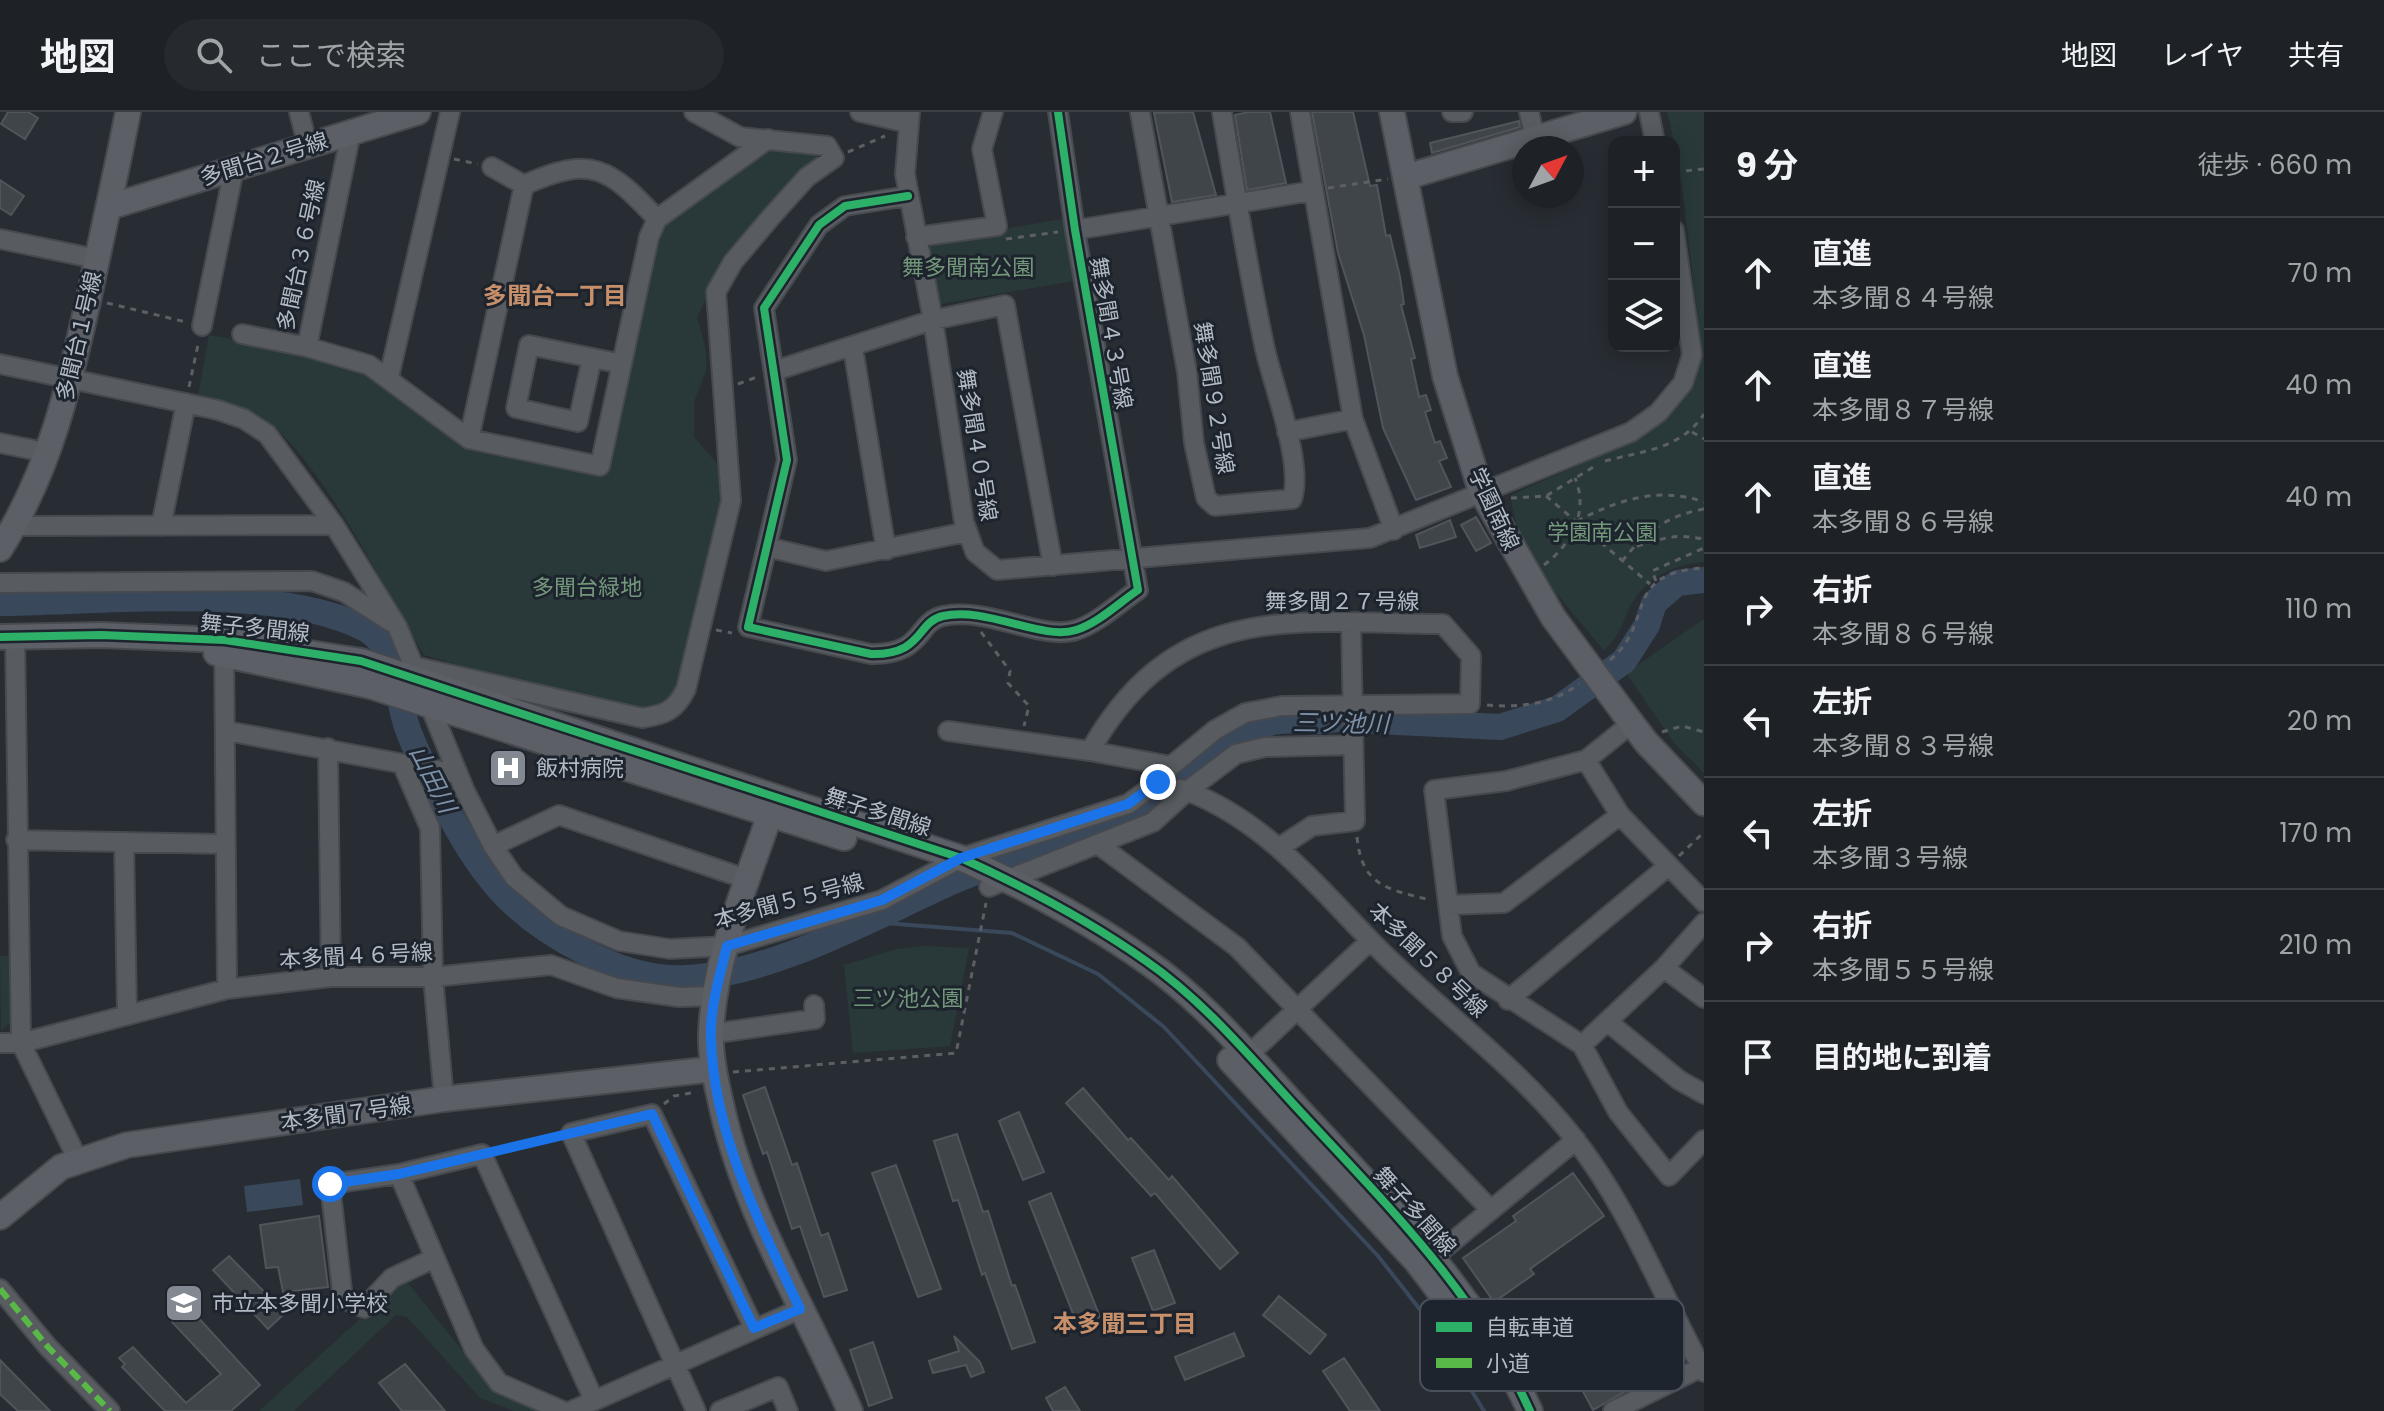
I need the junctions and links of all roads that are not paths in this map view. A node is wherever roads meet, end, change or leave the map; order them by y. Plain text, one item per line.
1 (128, 112) edge
2 (299, 112) edge
3 (418, 112) edge
4 (450, 112) edge
5 (860, 112) edge
6 (993, 112) edge
7 (1058, 112) edge
8 (1140, 112) edge
9 (1222, 112) edge
10 (1300, 112) edge
11 (1392, 112) edge
12 (1452, 112) edge
13 (1463, 112) edge
14 (1529, 112) edge
15 (1624, 112) edge
16 (1649, 112) edge
17 (704, 115) edge
18 (909, 118) edge
19 (351, 132) junction
20 (1535, 136) edge
21 (1539, 136) edge
22 (1654, 136) edge
23 (768, 139) junction
24 (1512, 144) edge
25 (308, 147) junction
26 (492, 167) road end
27 (234, 169) junction
28 (1406, 177) junction
29 (524, 185) junction
30 (1312, 191) junction
31 (908, 196) junction
32 (1237, 205) junction
33 (109, 207) junction
34 (1156, 215) junction
35 (657, 219) junction
36 (1075, 230) junction
37 (916, 237) junction
38 (0, 239) edge
39 (97, 259) junction
40 (1680, 272) edge
41 (933, 320) junction
42 (202, 326) road end
43 (242, 334) dead end
44 (307, 347) junction
45 (853, 348) junction
46 (592, 358) junction
47 (0, 364) edge
48 (622, 364) junction
49 (774, 371) junction
50 (389, 377) junction
51 (71, 378) junction
52 (186, 403) junction
53 (1353, 419) junction
54 (1287, 432) junction
55 (469, 439) junction
56 (0, 443) edge
57 (49, 453) junction
58 (1490, 487) junction
59 (334, 525) junction
60 (15, 526) junction
61 (161, 526) junction
62 (1394, 530) junction
63 (966, 532) junction
64 (767, 547) junction
65 (0, 549) edge
66 (886, 550) junction
67 (1132, 559) junction
68 (1053, 566) junction
69 (0, 583) edge
70 (1351, 624) junction
71 (397, 626) junction
72 (8, 644) edge
73 (224, 646) junction
74 (418, 673) junction
75 (429, 704) junction
76 (1353, 705) junction
77 (9, 719) edge
78 (1634, 726) junction
79 (227, 731) junction
80 (948, 731) dead end
81 (1353, 745) junction
82 (328, 748) junction
83 (1090, 751) junction
84 (1586, 760) junction
85 (403, 766) junction
86 (1171, 766) junction
87 (458, 774) junction
88 (1158, 782) junction
89 (1187, 791) junction
90 (1704, 803) edge
91 (772, 806) junction
92 (1620, 815) junction
93 (16, 840) junction
94 (124, 842) junction
95 (224, 844) junction
96 (1099, 845) junction
97 (493, 846) junction
98 (1280, 847) junction
99 (952, 863) junction
100 (1667, 867) junction
101 (749, 880) junction
102 (998, 883) junction
103 (1704, 902) edge
104 (1448, 905) junction
105 (1704, 923) edge
106 (1370, 941) junction
107 (0, 944) edge
108 (20, 945) junction
109 (727, 946) junction
110 (1664, 968) junction
111 (331, 977) junction
112 (433, 977) junction
113 (227, 989) junction
114 (716, 996) junction
115 (1704, 998) edge
116 (1508, 1000) junction
117 (1298, 1007) junction
118 (127, 1013) junction
119 (815, 1017) dead end
120 (1608, 1022) junction
121 (710, 1034) junction
122 (0, 1043) edge
123 (21, 1043) junction
124 (1582, 1045) junction
125 (1242, 1061) junction
126 (714, 1069) junction
127 (1704, 1094) edge
128 (444, 1099) junction
129 (1576, 1140) junction
130 (1704, 1140) edge
131 (78, 1160) junction
132 (399, 1174) junction
133 (1490, 1209) junction
134 (0, 1217) edge
135 (435, 1258) junction
136 (1428, 1262) junction
137 (0, 1289) edge
138 (1451, 1299) edge
139 (1458, 1299) edge
140 (1669, 1299) edge
141 (800, 1309) junction
142 (754, 1328) junction
143 (1684, 1331) edge
144 (673, 1364) junction
145 (1703, 1370) edge
146 (1684, 1379) edge
147 (1504, 1391) edge
148 (1520, 1391) edge
149 (1657, 1391) edge
150 (594, 1400) junction
151 (110, 1411) edge
152 (563, 1411) edge
153 (571, 1411) edge
154 (696, 1411) edge
155 (720, 1411) edge
156 (788, 1411) edge
157 (850, 1411) edge
158 (1514, 1411) edge
159 (1530, 1411) edge
160 (1613, 1411) edge

1 - 33 street, 多聞台１号線
2 - 25 street
3 - 19 street, 多聞台２号線
4 - 50 street
5 - 18 street
6 - 37 street
7 - 36 street, 舞多聞４３号線
8 - 34 street, 舞多聞９２号線
9 - 32 street, 舞多聞９２号線
10 - 30 street
11 - 28 street, 学園南線
12 - 13 street
14 - 20 street
15 - 21 street
16 - 22 street
17 - 23 street
18 - 31 street, 舞多聞４０号線
19 - 25 street, 多聞台２号線
19 - 44 street, 多聞台３６号線
23 - 35 street
23 - 74 street
24 - 28 street
25 - 27 street, 多聞台２号線
26 - 29 street
27 - 33 street, 多聞台２号線
27 - 42 street
28 - 58 street, 学園南線
29 - 35 street
29 - 55 street
30 - 32 street
30 - 53 street
31 - 37 street, 舞多聞４０号線
31 - 49 street
32 - 34 street
32 - 54 street, 舞多聞９２号線
33 - 39 street, 多聞台１号線
34 - 36 street
34 - 54 street, 舞多聞９２号線
35 - 48 street, 多聞台３６号線
36 - 67 street, 舞多聞４３号線
37 - 41 street, 舞多聞４０号線
38 - 39 street
39 - 51 street, 多聞台１号線
40 - 58 street, 舞多聞４０号線
41 - 45 street
41 - 63 street, 舞多聞４０号線
41 - 68 street
43 - 44 street
44 - 50 street, 多聞台３６号線
45 - 49 street
45 - 66 street
46 - 46 street
46 - 48 street
47 - 51 street, 本多聞５５号線
48 - 55 street, 多聞台３６号線
49 - 64 street
50 - 55 street, 多聞台３６号線
51 - 52 street, 本多聞５５号線
51 - 57 street, 多聞台１号線
52 - 59 street, 本多聞５５号線
52 - 61 street
53 - 54 street
53 - 62 street
56 - 57 street
57 - 60 street, 多聞台１号線
58 - 62 street, 舞多聞４０号線
58 - 78 street, 学園南線, bridge
59 - 61 street
59 - 71 street, 本多聞５５号線
60 - 61 street
60 - 65 street, 多聞台１号線
62 - 67 street, 舞多聞４０号線
63 - 66 street
63 - 68 street, 舞多聞４０号線
64 - 66 street
64 - 67 street, 舞多聞４３号線
67 - 68 street, 舞多聞４０号線
69 - 71 street
70 - 76 street
70 - 76 street, 舞多聞２７号線
70 - 83 street, 舞多聞２７号線
71 - 74 street, 本多聞５５号線
72 - 73 street, 舞子多聞線
72 - 77 street
73 - 74 street, 舞子多聞線
73 - 75 street, 舞子多聞線
73 - 79 street
74 - 75 street, 本多聞５５号線
74 - 91 street, 舞子多聞線
75 - 87 street, 本多聞５５号線
75 - 91 street, 舞子多聞線
76 - 81 street
76 - 86 street
77 - 93 street
78 - 84 street
78 - 90 street, 学園南線
79 - 82 street
79 - 95 street
80 - 83 street
81 - 89 street
81 - 98 street
82 - 85 street
82 - 111 street
83 - 86 street
84 - 92 street
84 - 104 street
85 - 87 street
85 - 112 street
86 - 88 street, 本多聞５５号線
87 - 97 street, 本多聞５５号線
88 - 89 street
88 - 99 street, 本多聞５５号線
89 - 96 street
89 - 98 street, 本多聞５８号線
91 - 99 street, 舞子多聞線
91 - 101 street
92 - 100 street
92 - 104 street
93 - 94 street
93 - 108 street
94 - 95 street
94 - 118 street
95 - 113 street
96 - 102 street
96 - 117 street
97 - 101 street
97 - 109 street, 本多聞５５号線
98 - 106 street, 本多聞５８号線
99 - 102 street, 舞子多聞線
99 - 109 street, 本多聞５５号線
100 - 103 street
100 - 116 street
101 - 109 street
102 - 125 street, 舞子多聞線
104 - 116 street
105 - 110 street
106 - 117 street
106 - 129 street, 本多聞５８号線
107 - 108 street
108 - 123 street
109 - 114 street
110 - 115 street
110 - 120 street
111 - 112 street, 本多聞４６号線
111 - 113 street, 本多聞４６号線
112 - 114 street, 本多聞４６号線
112 - 128 street
113 - 118 street, 本多聞４６号線
114 - 121 street
116 - 124 street
117 - 125 street
117 - 133 street
118 - 123 street, 本多聞４６号線
119 - 121 street
120 - 124 street
120 - 127 street
121 - 126 street
122 - 123 street, 本多聞４６号線
123 - 131 street
124 - 130 street
125 - 136 street, 舞子多聞線
126 - 128 street, 本多聞７号線
126 - 141 street
128 - 131 street, 本多聞７号線
129 - 133 street
129 - 140 street, 本多聞５８号線
131 - 134 street, 本多聞７号線
132 - 135 street
132 - 135 street
132 - 150 street
133 - 136 street
135 - 152 street
136 - 138 street, 舞子多聞線
136 - 139 street, 舞子多聞線
137 - 151 street
141 - 142 street
141 - 157 street
142 - 144 street
142 - 144 street
143 - 145 street, 本多聞５８号線
144 - 150 street
144 - 154 street
145 - 146 street
147 - 158 street, 舞子多聞線
148 - 159 street, 舞子多聞線
149 - 160 street
150 - 153 street
155 - 156 street

